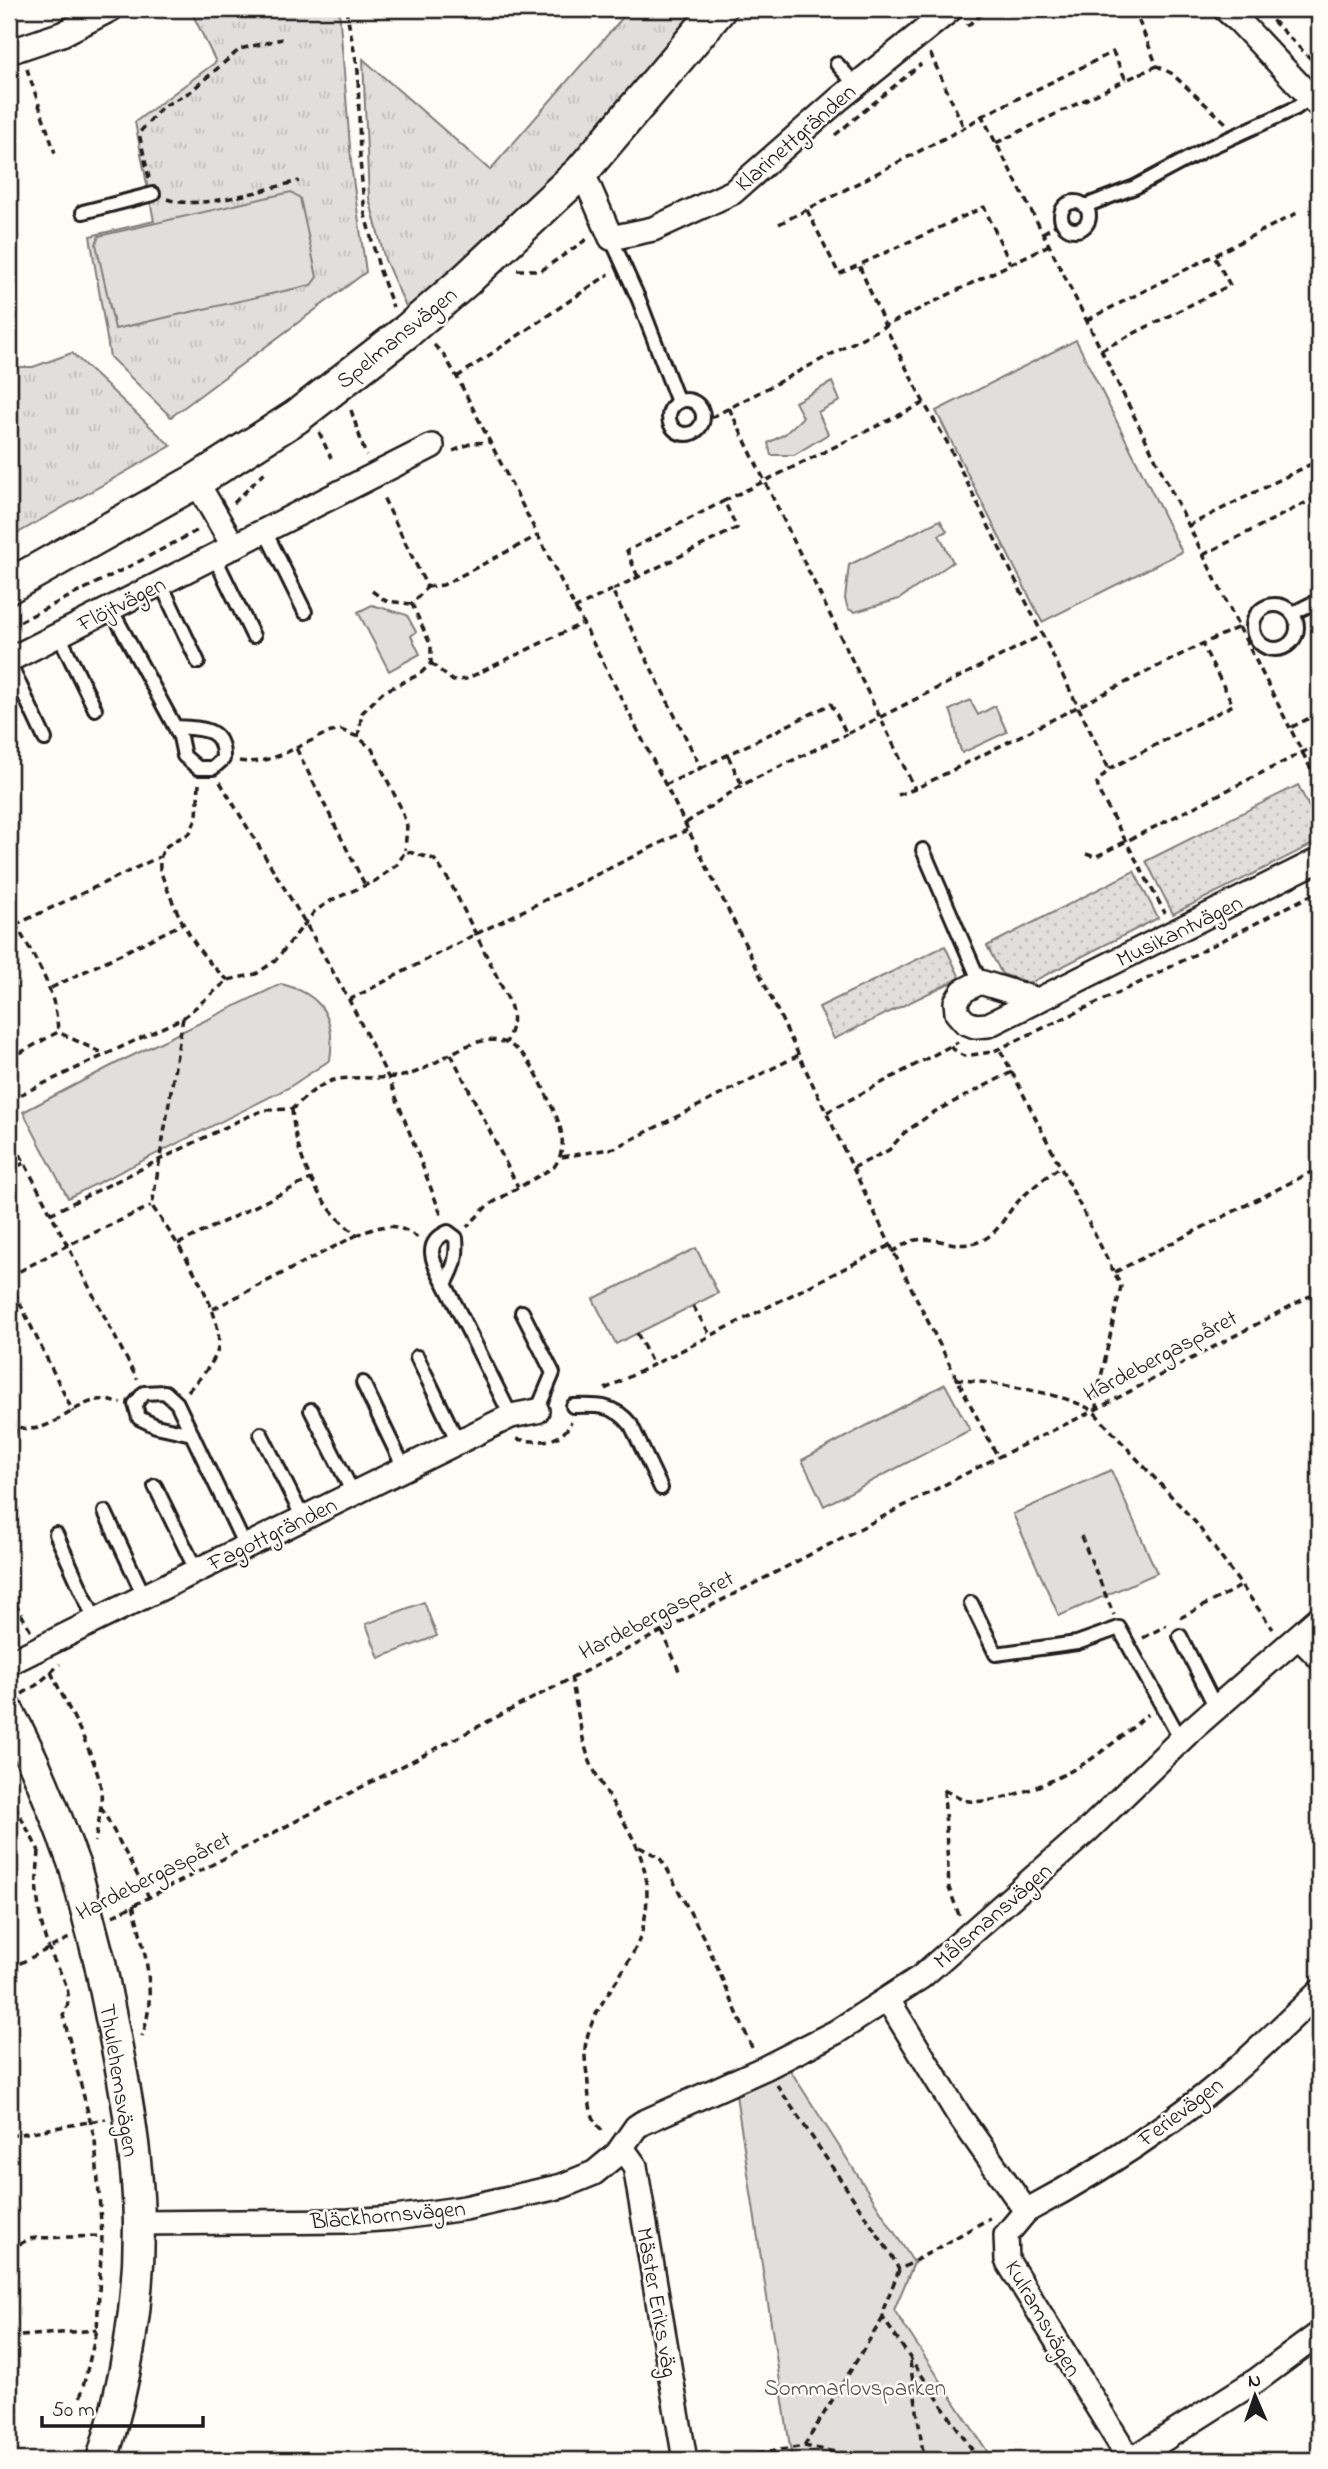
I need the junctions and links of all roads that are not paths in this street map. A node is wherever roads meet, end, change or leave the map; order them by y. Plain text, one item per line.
1 (111, 9) edge
2 (719, 9) edge
3 (951, 9) edge
4 (1224, 9) edge
5 (14, 51) edge
6 (837, 64) dead end
7 (856, 85) junction
8 (1316, 101) edge
9 (582, 171) junction
10 (152, 194) road end
11 (1085, 206) junction
12 (83, 212) dead end
13 (611, 238) junction
14 (678, 402) junction
15 (432, 446) road end
16 (196, 481) junction
17 (265, 531) junction
18 (224, 552) junction
19 (161, 584) junction
20 (9, 586) edge
21 (1319, 600) edge
22 (111, 609) junction
23 (305, 612) dead end
24 (1293, 613) junction
25 (59, 635) junction
26 (253, 636) dead end
27 (9, 661) edge
28 (198, 662) dead end
29 (95, 709) dead end
30 (175, 727) junction
31 (45, 739) dead end
32 (923, 850) dead end
33 (1319, 860) edge
34 (980, 982) junction
35 (1038, 1000) junction
36 (445, 1284) junction
37 (522, 1312) dead end
38 (417, 1357) dead end
39 (363, 1383) dead end
40 (573, 1406) road end
41 (311, 1410) dead end
42 (537, 1412) joint
43 (511, 1416) junction
44 (192, 1434) junction
45 (261, 1434) dead end
46 (458, 1442) junction
47 (404, 1468) junction
48 (155, 1486) dead end
49 (661, 1488) dead end
50 (353, 1493) junction
51 (105, 1512) dead end
52 (303, 1518) junction
53 (56, 1534) dead end
54 (245, 1546) junction
55 (196, 1570) junction
56 (144, 1596) junction
57 (971, 1602) dead end
58 (1319, 1618) edge
59 (95, 1620) junction
60 (1180, 1636) dead end
61 (1293, 1642) junction
62 (1319, 1657) edge
63 (9, 1662) edge
64 (14, 1705) edge
65 (1216, 1708) junction
66 (1181, 1740) junction
67 (1319, 1992) edge
68 (888, 2000) junction
69 (622, 2148) junction
70 (1022, 2206) junction
71 (139, 2223) junction
72 (1319, 2334) edge
73 (102, 2460) edge
74 (685, 2460) edge
75 (1131, 2460) edge

1 - 5 street
2 - 9 main road, Spelmansvägen
3 - 7 street, Klarinettgränden
4 - 8 street
6 - 7 lane
7 - 13 street, Klarinettgränden
8 - 11 lane
9 - 13 street
9 - 16 main road, Spelmansvägen
10 - 12 lane
11 - 11 lane
13 - 14 lane
14 - 14 lane
15 - 17 street, Flöjtvägen
16 - 18 street
16 - 20 main road, Spelmansvägen
17 - 18 street, Flöjtvägen
17 - 23 lane
18 - 19 street, Flöjtvägen
18 - 26 lane
19 - 22 street, Flöjtvägen
19 - 28 lane
21 - 24 lane
22 - 25 street, Flöjtvägen
22 - 30 lane
24 - 24 lane
25 - 27 street, Flöjtvägen
25 - 29 lane
27 - 31 lane
30 - 30 lane
32 - 34 lane
33 - 35 street, Musikantvägen
34 - 35 street
34 - 35 street, Musikantvägen
36 - 36 lane
36 - 43 lane
37 - 42 lane
38 - 46 lane
39 - 47 lane
40 - 49 lane
41 - 50 lane
42 - 43 street, Fagottgränden
43 - 46 street, Fagottgränden
44 - 44 lane
44 - 54 lane
45 - 52 lane
46 - 47 street, Fagottgränden
47 - 50 street, Fagottgränden
48 - 55 lane
50 - 52 street, Fagottgränden
51 - 56 lane
52 - 54 street, Fagottgränden
53 - 59 lane
54 - 55 street, Fagottgränden
55 - 56 street, Fagottgränden
56 - 59 street, Fagottgränden
57 - 66 lane
58 - 61 street, Målsmansvägen
59 - 63 street, Fagottgränden
60 - 65 lane
61 - 62 street
61 - 65 street, Målsmansvägen
64 - 71 street, Thulehemsvägen, bridge
65 - 66 street, Målsmansvägen
66 - 68 street, Målsmansvägen
67 - 70 street, Ferievägen
68 - 69 street, Målsmansvägen
68 - 70 street
69 - 71 street, Bläckhornsvägen
69 - 74 street, Mäster Eriks väg
70 - 75 street, Kulramsvägen
71 - 73 street, Thulehemsvägen
72 - 75 street

